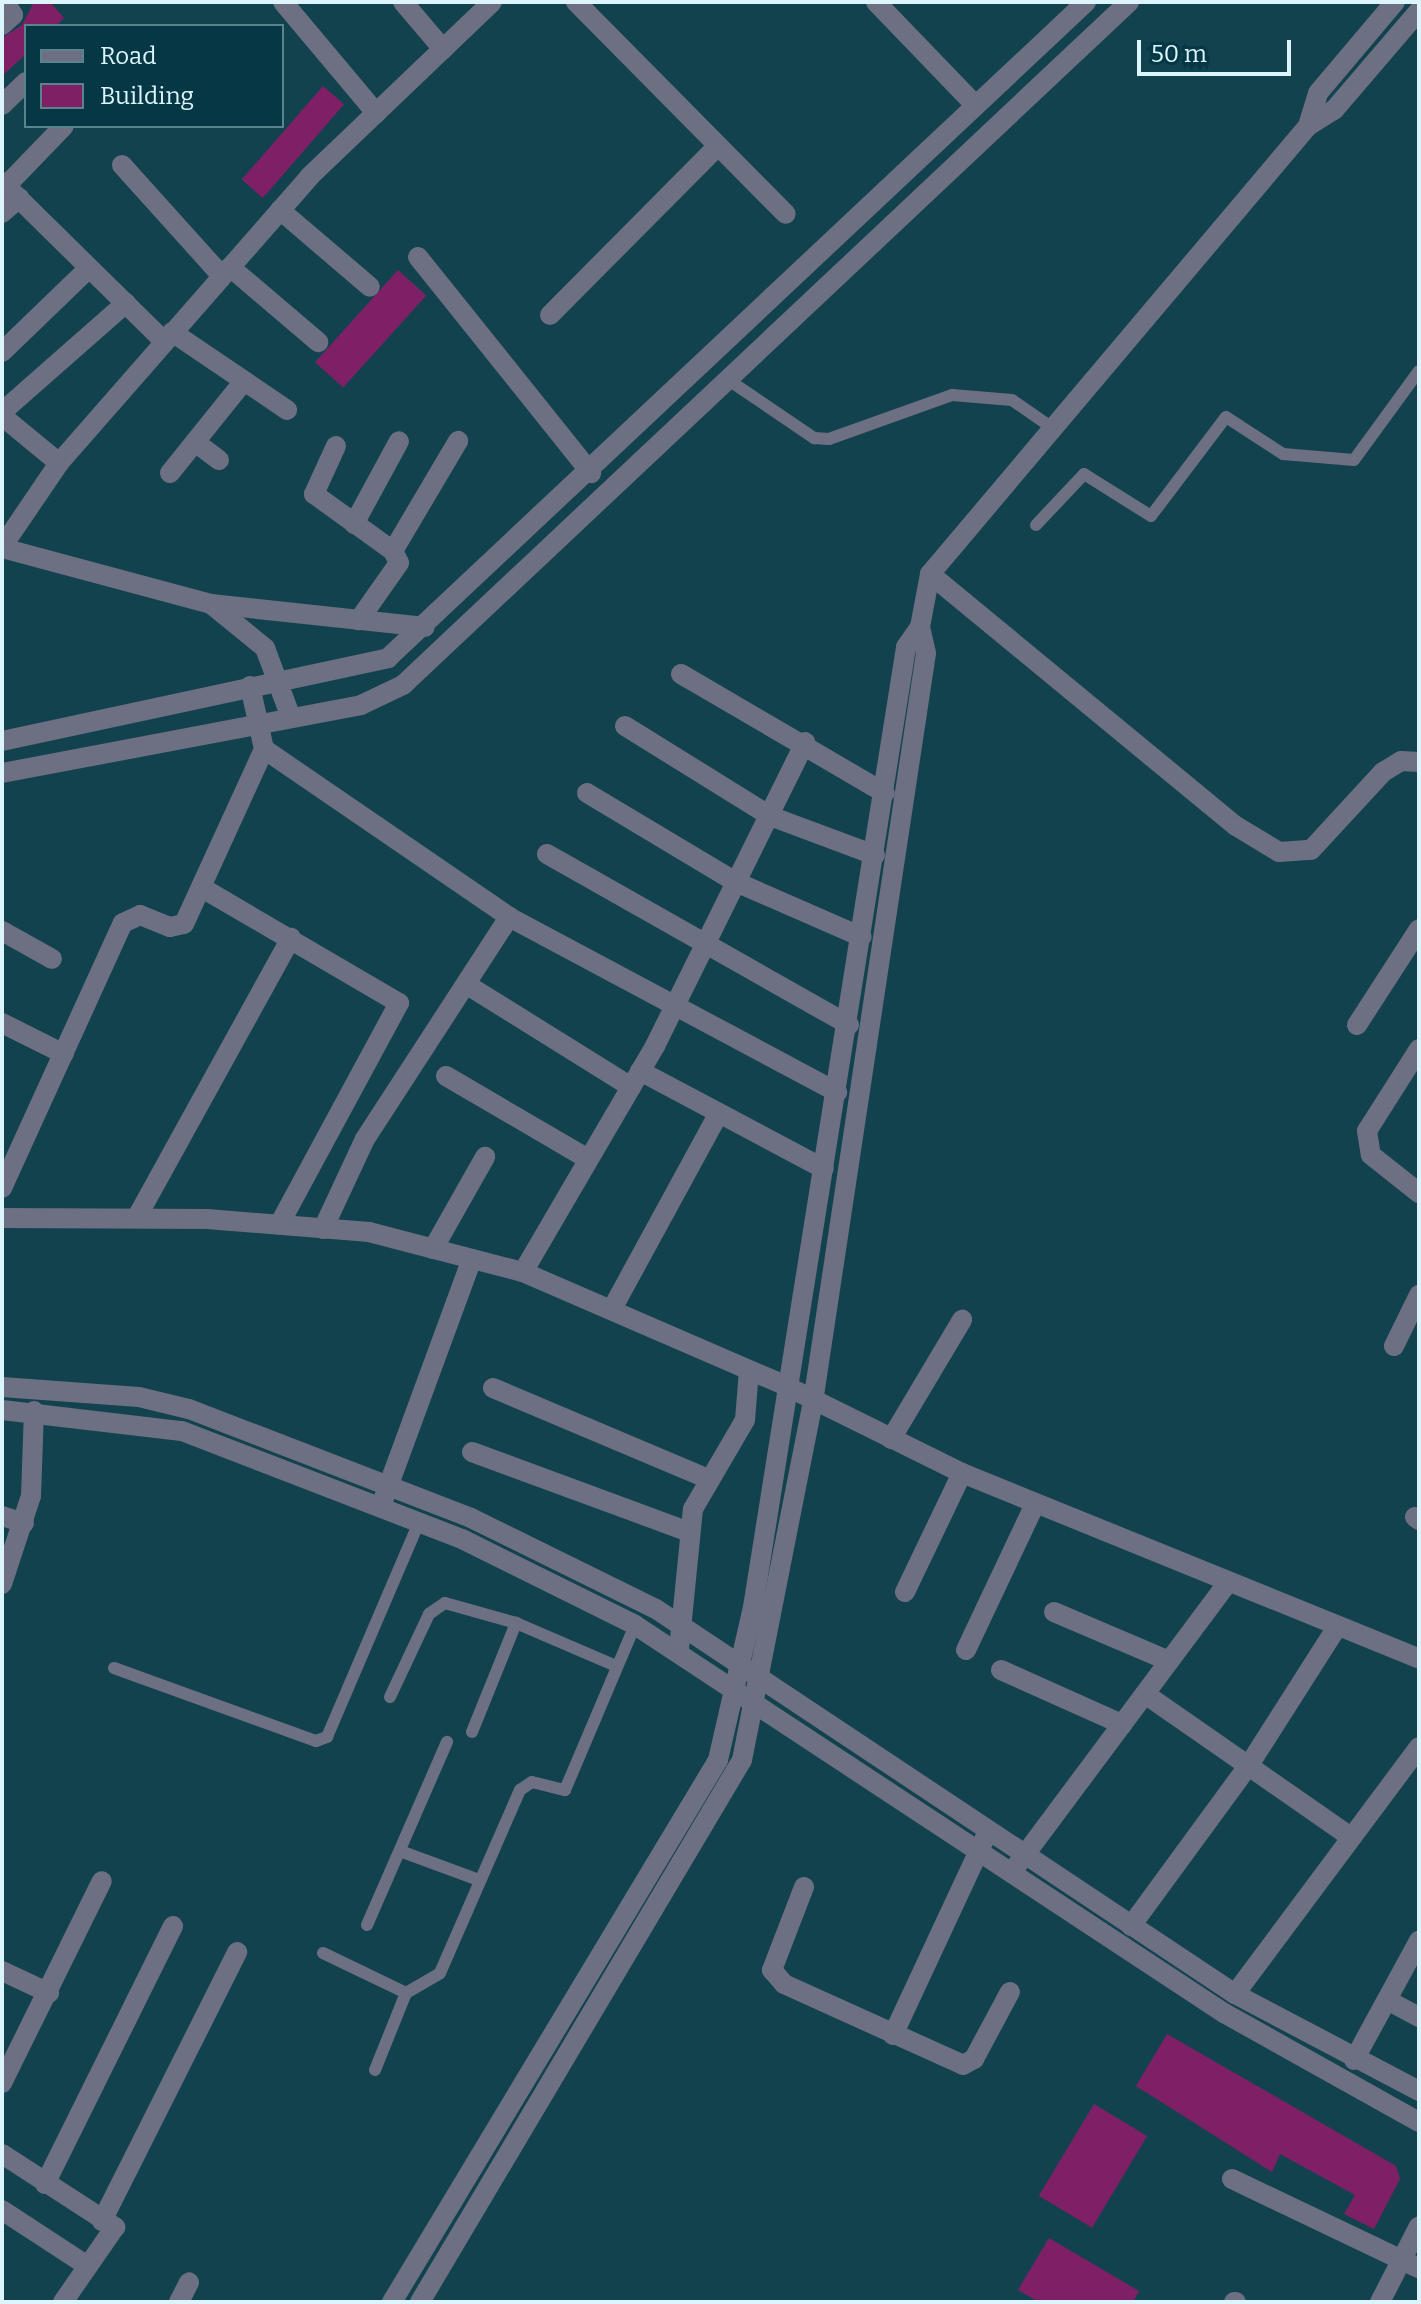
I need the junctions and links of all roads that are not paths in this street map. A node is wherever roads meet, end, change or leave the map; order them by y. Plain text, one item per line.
1 (5, 2) edge
2 (283, 2) edge
3 (403, 2) edge
4 (492, 2) edge
5 (576, 2) edge
6 (876, 2) edge
7 (1086, 2) edge
8 (1129, 2) edge
9 (1395, 2) edge
10 (1419, 11) edge
11 (2, 25) edge
12 (443, 49) junction
13 (24, 84) edge
14 (2, 105) edge
15 (975, 105) junction
16 (376, 113) junction
17 (1308, 126) junction
18 (62, 128) edge
19 (718, 146) junction
20 (122, 165) dead end
21 (9, 189) edge
22 (280, 210) junction
23 (2, 213) edge
24 (786, 214) dead end
25 (418, 257) dead end
26 (89, 268) junction
27 (226, 272) junction
28 (370, 287) dead end
29 (126, 303) junction
30 (550, 315) dead end
31 (168, 336) junction
32 (318, 342) dead end
33 (2, 352) edge
34 (1419, 371) edge
35 (244, 381) junction
36 (730, 381) junction
37 (287, 410) dead end
38 (2, 414) edge
39 (1051, 427) junction
40 (399, 441) dead end
41 (458, 441) dead end
42 (195, 442) junction
43 (336, 446) dead end
44 (219, 460) dead end
45 (59, 463) junction
46 (170, 473) dead end
47 (591, 473) junction
48 (354, 524) junction
49 (1036, 525) dead end
50 (2, 547) edge
51 (393, 551) junction
52 (930, 574) junction
53 (211, 604) junction
54 (359, 620) junction
55 (425, 627) junction
56 (920, 627) junction
57 (681, 674) dead end
58 (283, 685) junction
59 (250, 686) junction
60 (290, 715) junction
61 (258, 720) junction
62 (625, 726) dead end
63 (2, 741) edge
64 (805, 742) junction
65 (264, 749) junction
66 (1419, 762) edge
67 (2, 773) edge
68 (587, 793) dead end
69 (885, 793) junction
70 (770, 816) junction
71 (547, 854) dead end
72 (875, 855) junction
73 (736, 882) junction
74 (204, 889) junction
75 (509, 917) junction
76 (1419, 929) edge
77 (2, 931) edge
78 (862, 937) junction
79 (291, 938) junction
80 (704, 944) junction
81 (52, 959) dead end
82 (469, 986) junction
83 (673, 1008) junction
84 (2, 1023) edge
85 (849, 1025) junction
86 (1357, 1025) dead end
87 (1419, 1049) edge
88 (64, 1054) junction
89 (446, 1076) dead end
90 (635, 1079) junction
91 (837, 1092) junction
92 (719, 1113) junction
93 (485, 1157) dead end
94 (588, 1159) junction
95 (824, 1169) junction
96 (2, 1188) edge
97 (1419, 1193) edge
98 (137, 1217) junction
99 (2, 1218) edge
100 (279, 1225) junction
101 (323, 1229) junction
102 (433, 1249) junction
103 (472, 1259) junction
104 (523, 1272) junction
105 (1419, 1295) edge
106 (612, 1309) junction
107 (962, 1320) dead end
108 (1394, 1346) dead end
109 (749, 1370) junction
110 (784, 1385) junction
111 (2, 1387) edge
112 (493, 1388) dead end
113 (813, 1402) junction
114 (2, 1410) edge
115 (34, 1411) junction
116 (891, 1439) junction
117 (472, 1452) dead end
118 (962, 1473) junction
119 (706, 1478) junction
120 (389, 1484) junction
121 (1035, 1504) junction
122 (381, 1506) junction
123 (2, 1516) edge
124 (419, 1522) junction
125 (24, 1523) junction
126 (689, 1532) junction
127 (2, 1584) edge
128 (1226, 1585) junction
129 (905, 1592) dead end
130 (1054, 1612) dead end
131 (516, 1623) junction
132 (635, 1625) junction
133 (681, 1626) junction
134 (1335, 1630) junction
135 (679, 1649) junction
136 (966, 1650) dead end
137 (1419, 1659) edge
138 (1169, 1661) junction
139 (739, 1663) junction
140 (614, 1665) junction
141 (114, 1668) dead end
142 (1001, 1670) dead end
143 (763, 1679) junction
144 (732, 1685) junction
145 (1145, 1694) junction
146 (390, 1697) dead end
147 (756, 1702) junction
148 (1122, 1724) junction
149 (472, 1732) dead end
150 (447, 1742) dead end
151 (1419, 1747) edge
152 (1249, 1765) junction
153 (1348, 1835) junction
154 (983, 1841) junction
155 (400, 1851) junction
156 (1018, 1864) junction
157 (479, 1880) junction
158 (102, 1881) dead end
159 (804, 1887) dead end
160 (367, 1925) dead end
161 (173, 1926) dead end
162 (1131, 1926) junction
163 (1419, 1941) edge
164 (237, 1952) dead end
165 (323, 1953) dead end
166 (2, 1971) edge
167 (1010, 1992) dead end
168 (49, 1993) junction
169 (406, 1993) junction
170 (1235, 1994) junction
171 (1387, 2000) junction
172 (1419, 2017) edge
173 (893, 2035) junction
174 (1354, 2060) junction
175 (5, 2069) edge
176 (375, 2070) dead end
177 (1419, 2091) edge
178 (1419, 2122) edge
179 (2, 2154) edge
180 (1232, 2179) dead end
181 (45, 2184) junction
182 (2, 2210) edge
183 (102, 2221) junction
184 (1419, 2226) edge
185 (1411, 2263) edge
186 (86, 2265) junction
187 (189, 2282) dead end
188 (63, 2302) edge
189 (179, 2302) edge
190 (392, 2302) edge
191 (420, 2302) edge
192 (1380, 2302) edge

1 - 11 street
2 - 16 street
3 - 12 street
4 - 12 street
5 - 19 street
6 - 15 street
7 - 15 street
8 - 36 street
9 - 17 street
10 - 17 street
12 - 16 street
13 - 14 street
15 - 47 street
16 - 22 street
17 - 39 street
18 - 21 street
19 - 24 street
19 - 30 street
20 - 27 street
21 - 23 street
21 - 26 street
22 - 27 street
22 - 28 street
25 - 47 street
26 - 29 street
26 - 33 street
27 - 31 street
27 - 32 street
29 - 31 street
29 - 38 street
31 - 35 street
31 - 45 street
34 - 49 lane
35 - 37 street
35 - 42 street
36 - 39 lane
36 - 60 street
38 - 45 street
39 - 52 street
40 - 48 street
41 - 51 street
42 - 44 street
42 - 46 street
43 - 48 street
45 - 50 street
47 - 55 street
48 - 51 street
50 - 53 street
51 - 54 street
52 - 56 street
52 - 66 street
53 - 54 street
53 - 58 street
54 - 55 street
55 - 58 street
56 - 69 street
56 - 113 street
57 - 64 street
58 - 59 street
58 - 60 street
59 - 61 street
59 - 63 street
60 - 61 street
61 - 65 street
61 - 67 street
62 - 70 street
64 - 69 street
64 - 70 street
65 - 74 street
65 - 75 street
68 - 73 street
69 - 72 street
70 - 72 street
70 - 73 street
71 - 80 street
72 - 78 street
73 - 78 street
73 - 80 street
74 - 79 street
74 - 88 street
75 - 82 street
75 - 83 street
76 - 86 street
77 - 81 street
78 - 85 street
79 - 98 street
79 - 100 street
80 - 83 street
80 - 85 street
82 - 90 street
82 - 101 street
83 - 90 street
83 - 91 street
84 - 88 street
85 - 91 street
87 - 97 street
88 - 96 street
89 - 94 street
90 - 92 street
90 - 94 street
91 - 95 street
92 - 95 street
92 - 106 street
93 - 102 street
94 - 104 street
95 - 110 street
98 - 99 street
98 - 100 street
100 - 101 street
101 - 102 street
102 - 103 street
103 - 104 street
103 - 120 street
104 - 106 street
105 - 108 street
106 - 109 street
107 - 116 street
109 - 110 street
109 - 119 street
110 - 113 street
110 - 139 street
111 - 120 street
112 - 119 street
113 - 116 street
113 - 143 street
114 - 115 street
115 - 122 street
115 - 125 street
116 - 118 street
117 - 126 street
118 - 121 street
118 - 129 street
119 - 126 street
120 - 122 street
120 - 133 street
121 - 128 street
121 - 136 street
122 - 124 street
123 - 125 street
124 - 132 street
124 - 141 lane
125 - 127 street
126 - 133 street
128 - 134 street
128 - 138 street
130 - 138 street
131 - 140 lane
131 - 146 lane
131 - 149 lane
132 - 135 street
132 - 140 lane
133 - 135 street
133 - 139 street
134 - 137 street
134 - 152 street
135 - 144 street
138 - 145 street
139 - 143 street
139 - 144 street
140 - 157 lane
142 - 148 street
143 - 147 street
143 - 154 street
144 - 147 street
144 - 190 street
145 - 148 street
145 - 152 street
147 - 154 street
147 - 191 street
148 - 156 street
150 - 155 lane
151 - 153 street
152 - 153 street
152 - 162 street
153 - 170 street
154 - 156 street
154 - 173 street
155 - 157 lane
155 - 160 lane
156 - 162 street
156 - 178 street
157 - 169 lane
158 - 168 street
159 - 173 street
161 - 181 street
162 - 170 street
163 - 171 street
164 - 183 street
165 - 169 lane
166 - 168 street
167 - 173 street
168 - 175 street
169 - 176 lane
170 - 174 street
171 - 172 street
171 - 174 street
174 - 177 street
179 - 181 street
180 - 185 street
181 - 183 street
182 - 186 street
183 - 186 street
184 - 185 street
185 - 192 street
186 - 188 street
187 - 189 street

